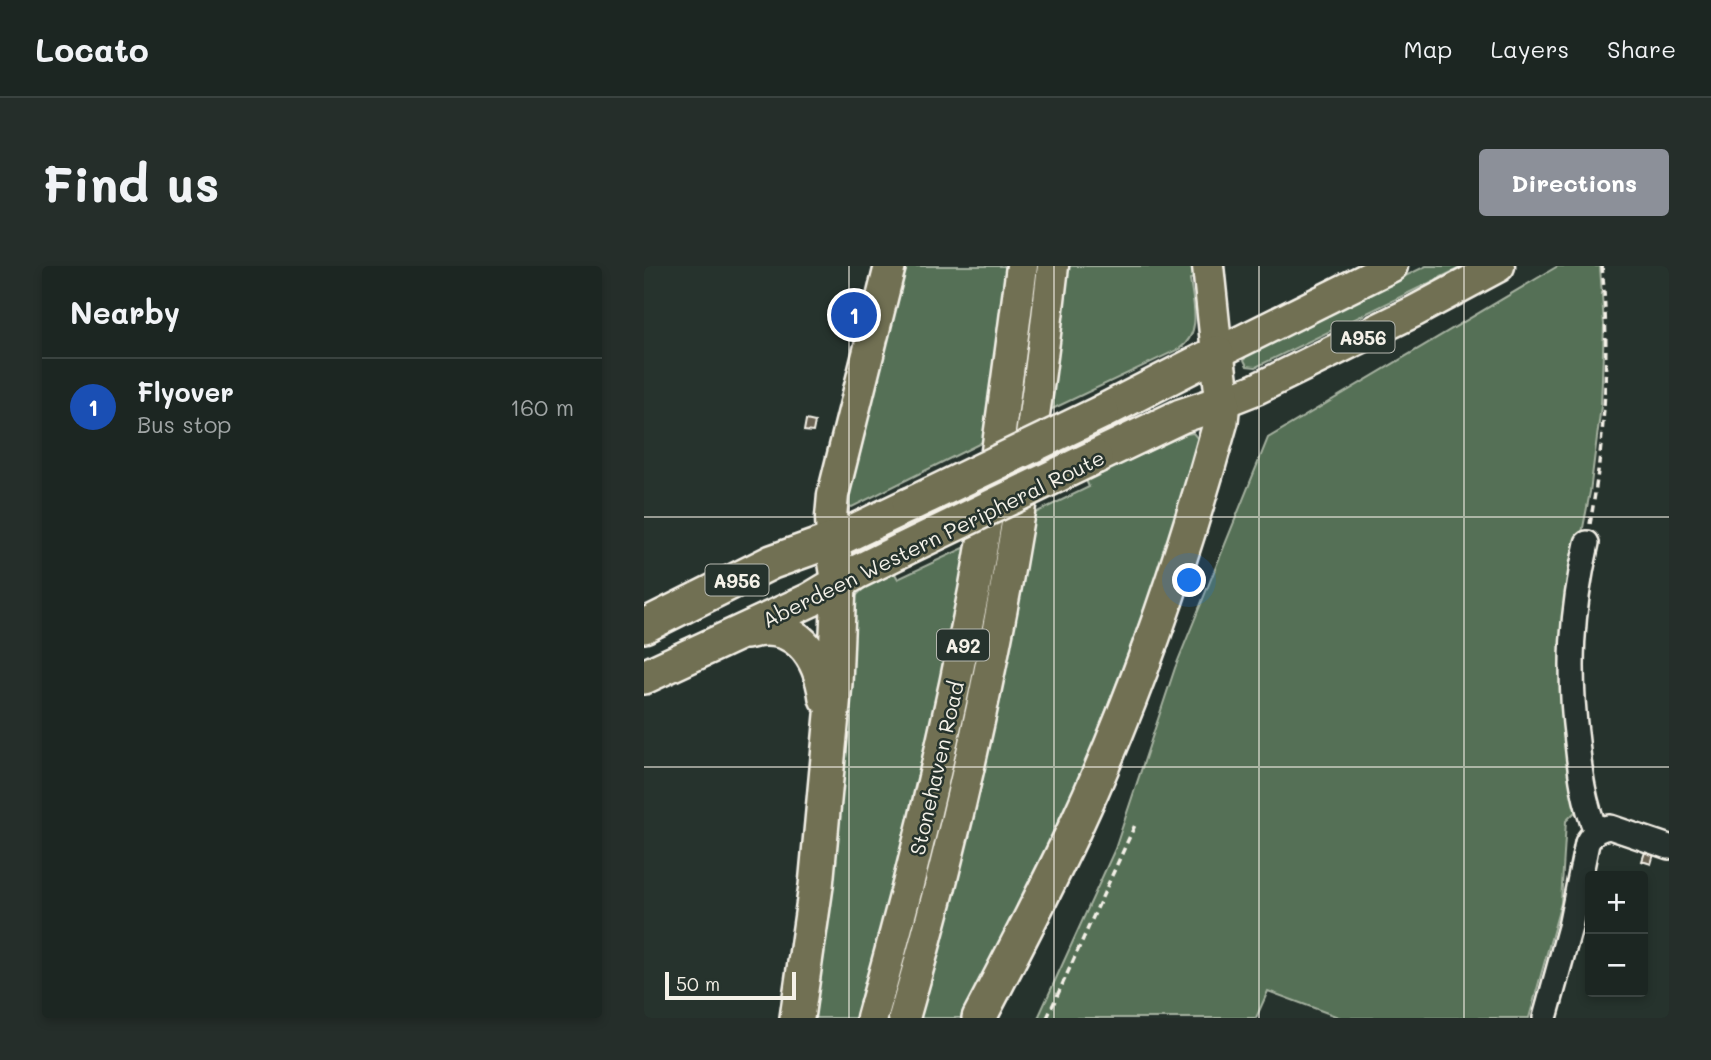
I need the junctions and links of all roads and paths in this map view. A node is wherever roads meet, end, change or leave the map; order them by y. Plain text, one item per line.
1 (890, 266) edge
2 (1022, 266) edge
3 (1053, 266) edge
4 (1208, 266) edge
5 (1392, 266) edge
6 (1499, 266) edge
7 (1602, 266) edge
8 (1217, 353) junction
9 (1223, 402) junction
10 (832, 540) junction
11 (1587, 543) joint
12 (839, 584) junction
13 (644, 626) edge
14 (737, 634) junction
15 (644, 677) edge
16 (829, 727) junction
17 (1135, 825) dead end
18 (1596, 831) junction
19 (1669, 847) edge
20 (797, 1018) edge
21 (872, 1018) edge
22 (904, 1018) edge
23 (979, 1018) edge
24 (1047, 1018) edge
25 (1545, 1018) edge

1 - 10 main road
2 - 21 main road, Stonehaven Road / A92
3 - 22 main road, Stonehaven Road / A92
4 - 8 main road
5 - 8 main road, A956
6 - 9 main road, A956
7 - 11 path
8 - 9 highway
8 - 10 highway, Aberdeen Western Peripheral Route / A956, bridge
9 - 12 highway, Aberdeen Western Peripheral Route / A956, bridge
9 - 23 highway
10 - 12 highway
10 - 13 highway, Aberdeen Western Peripheral Route / A956
11 - 18 street
12 - 14 highway, Aberdeen Western Peripheral Route / A956
12 - 16 highway
14 - 15 highway, Aberdeen Western Peripheral Route / A956
14 - 16 highway
16 - 20 highway
17 - 24 path
18 - 19 street
18 - 25 street

